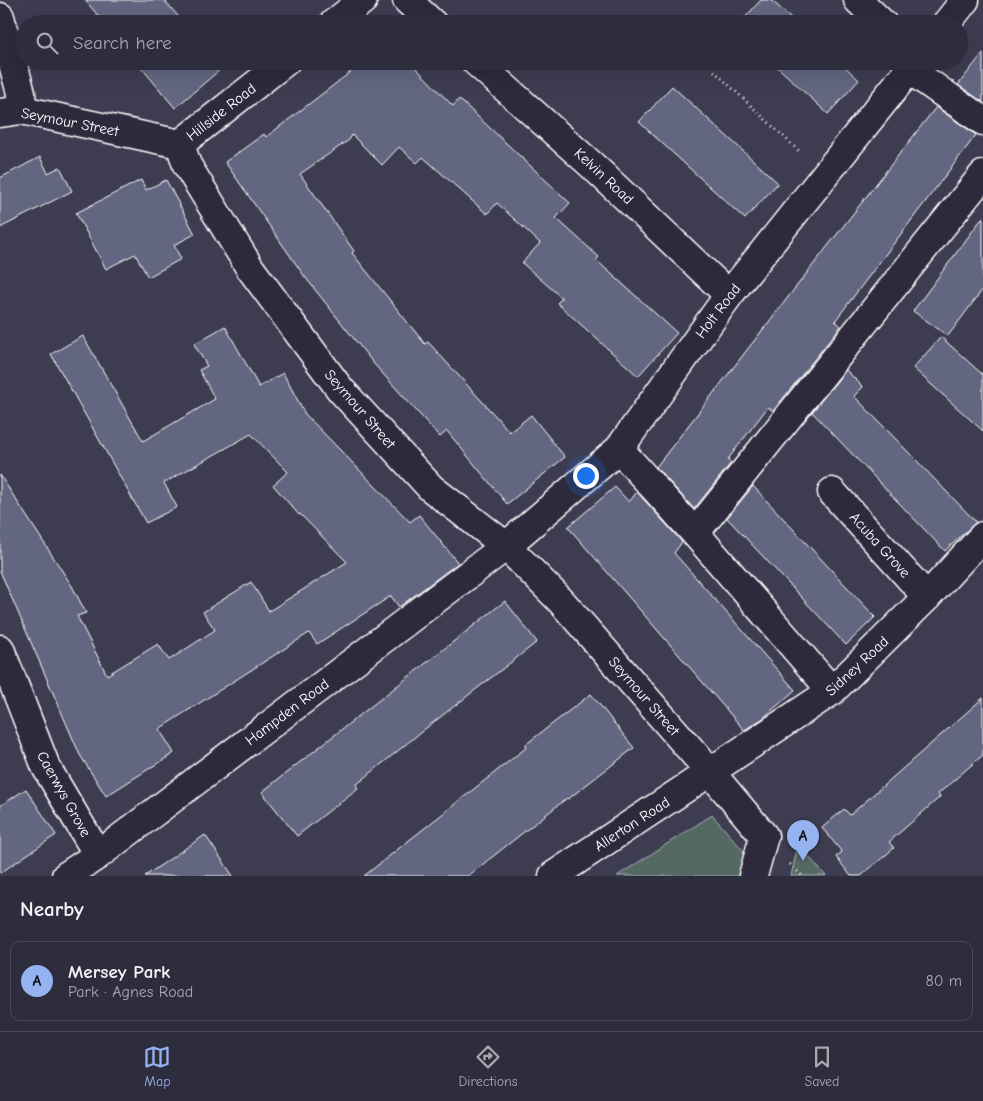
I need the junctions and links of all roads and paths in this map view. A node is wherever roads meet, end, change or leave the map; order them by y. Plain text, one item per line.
1 (363, 0) edge
2 (407, 0) edge
3 (858, 0) edge
4 (965, 0) edge
5 (344, 15) edge
6 (423, 15) edge
7 (874, 15) edge
8 (953, 15) edge
9 (0, 17) edge
10 (275, 70) edge
11 (485, 70) edge
12 (910, 70) edge
13 (918, 70) edge
14 (714, 71) dead end
15 (11, 112) edge
16 (983, 121) edge
17 (180, 144) junction
18 (983, 175) edge
19 (825, 176) junction
20 (729, 295) junction
21 (618, 448) junction
22 (832, 492) dead end
23 (695, 533) junction
24 (983, 536) edge
25 (506, 546) junction
26 (927, 597) junction
27 (2, 659) edge
28 (832, 691) junction
29 (711, 773) junction
30 (98, 855) junction
31 (66, 876) edge
32 (553, 876) edge
33 (753, 876) edge

1 - 5 street
2 - 6 street
3 - 7 street
4 - 8 street
9 - 15 street
10 - 17 street, Hillside Road
11 - 20 street, Kelvin Road
12 - 19 street, Holt Road
13 - 16 street
14 - 19 path
15 - 17 street, Seymour Street
17 - 25 street, Seymour Street
18 - 23 street
19 - 20 street, Holt Road
20 - 21 street, Holt Road
21 - 23 street
21 - 25 street, Holt Road
22 - 26 street, Acuba Grove
23 - 28 street
24 - 26 street, Sidney Road
25 - 29 street, Seymour Street
25 - 30 street, Hampden Road
26 - 28 street, Sidney Road
27 - 30 street, Caerwys Grove
28 - 29 street, Sidney Road
29 - 32 street, Allerton Road
29 - 33 street, Seymour Street
30 - 31 street, Hampden Road

